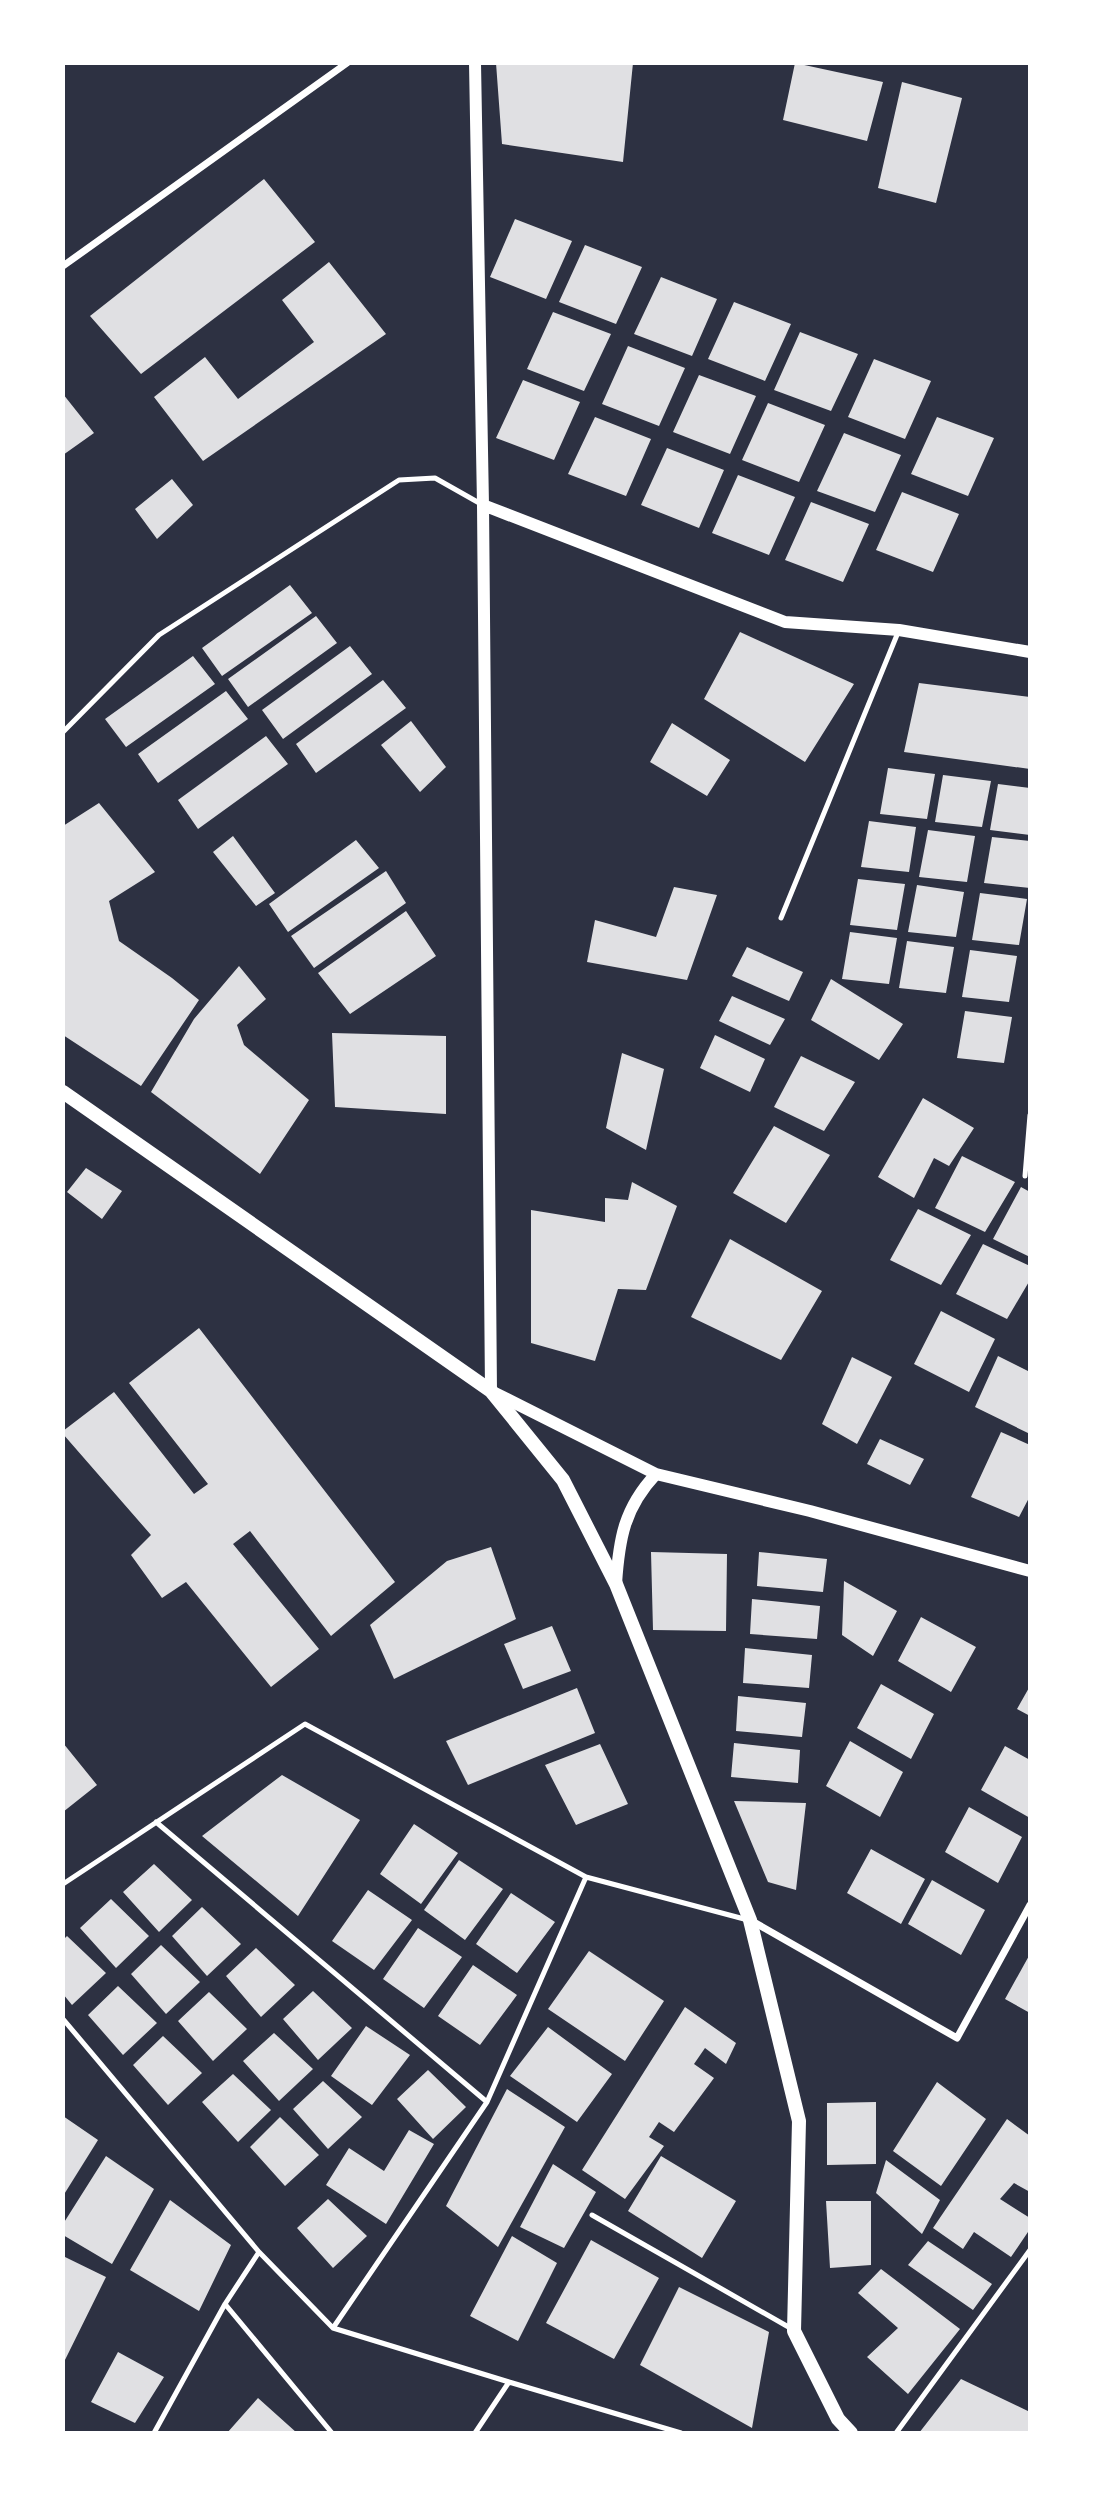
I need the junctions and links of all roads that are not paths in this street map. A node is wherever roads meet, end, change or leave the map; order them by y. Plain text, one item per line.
1 (347, 63) edge
2 (475, 63) edge
3 (63, 267) edge
4 (483, 505) junction
5 (899, 630) junction
6 (1030, 652) edge
7 (63, 732) edge
8 (781, 918) dead end
9 (63, 1092) edge
10 (1030, 1115) edge
11 (1025, 1176) dead end
12 (491, 1391) junction
13 (656, 1474) junction
14 (1030, 1571) edge
15 (616, 1584) junction
16 (156, 1822) junction
17 (586, 1877) junction
18 (63, 1884) edge
19 (1030, 1905) edge
20 (750, 1920) junction
21 (63, 2020) edge
22 (487, 2102) junction
23 (592, 2215) dead end
24 (1030, 2250) edge
25 (259, 2252) junction
26 (225, 2304) junction
27 (333, 2328) junction
28 (794, 2330) junction
29 (509, 2382) junction
30 (153, 2433) edge
31 (332, 2433) edge
32 (475, 2433) edge
33 (681, 2433) edge
34 (851, 2433) edge
35 (896, 2433) edge

1 - 3 street
2 - 4 street
4 - 5 street
4 - 7 lane
4 - 12 street
5 - 6 street
5 - 8 lane
9 - 12 main road
10 - 11 lane
12 - 13 street
12 - 15 main road
13 - 14 street
13 - 15 street
15 - 20 main road
16 - 17 lane
16 - 18 lane
16 - 22 lane
17 - 20 lane
17 - 22 lane
19 - 20 street
20 - 28 main road
21 - 25 lane
22 - 27 lane
23 - 28 lane
24 - 35 lane
25 - 26 lane
25 - 27 lane
26 - 30 lane
26 - 31 lane
27 - 29 lane
28 - 34 main road
29 - 32 lane
29 - 33 lane

